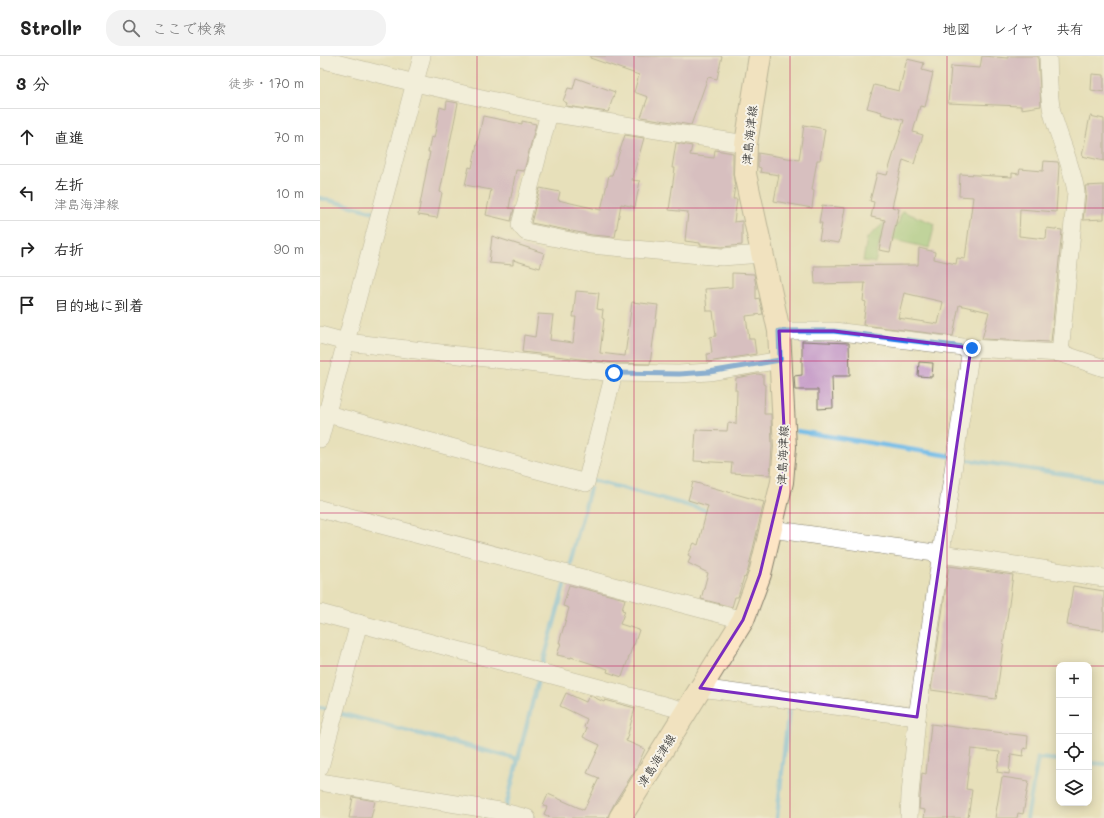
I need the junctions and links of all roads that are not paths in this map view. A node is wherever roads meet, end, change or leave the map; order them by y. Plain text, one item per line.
1 (422, 56) edge
2 (760, 56) edge
3 (1048, 56) edge
4 (320, 58) edge
5 (415, 83) junction
6 (549, 113) junction
7 (746, 144) junction
8 (762, 254) junction
9 (779, 331) junction
10 (320, 336) edge
11 (346, 342) junction
12 (972, 348) junction
13 (1060, 353) junction
14 (780, 360) junction
15 (1104, 368) edge
16 (614, 373) junction
17 (327, 414) junction
18 (320, 439) edge
19 (320, 509) edge
20 (772, 529) junction
21 (942, 554) junction
22 (1104, 578) edge
23 (320, 613) edge
24 (743, 620) junction
25 (359, 623) junction
26 (700, 688) junction
27 (686, 711) junction
28 (917, 717) junction
29 (320, 767) edge
30 (320, 782) edge
31 (527, 818) edge
32 (620, 818) edge
33 (910, 818) edge

1 - 5 street
2 - 7 main road, 津島海津線
3 - 13 street
4 - 5 street
5 - 6 street
5 - 11 street
6 - 7 street
6 - 8 street
7 - 8 main road, 津島海津線
8 - 9 main road, 津島海津線
9 - 12 street
9 - 14 main road, 津島海津線
10 - 11 street
11 - 16 street
11 - 17 street
12 - 13 street
12 - 21 street
13 - 15 street
14 - 16 street
14 - 20 main road, 津島海津線
16 - 17 street
17 - 18 street
19 - 24 street
20 - 21 street
20 - 24 main road, 津島海津線
21 - 22 street
21 - 28 street
23 - 25 street
24 - 26 main road, 津島海津線
25 - 27 street
25 - 29 street
26 - 27 main road, 津島海津線
26 - 28 street
27 - 32 main road, 津島海津線
28 - 33 street
30 - 31 street

